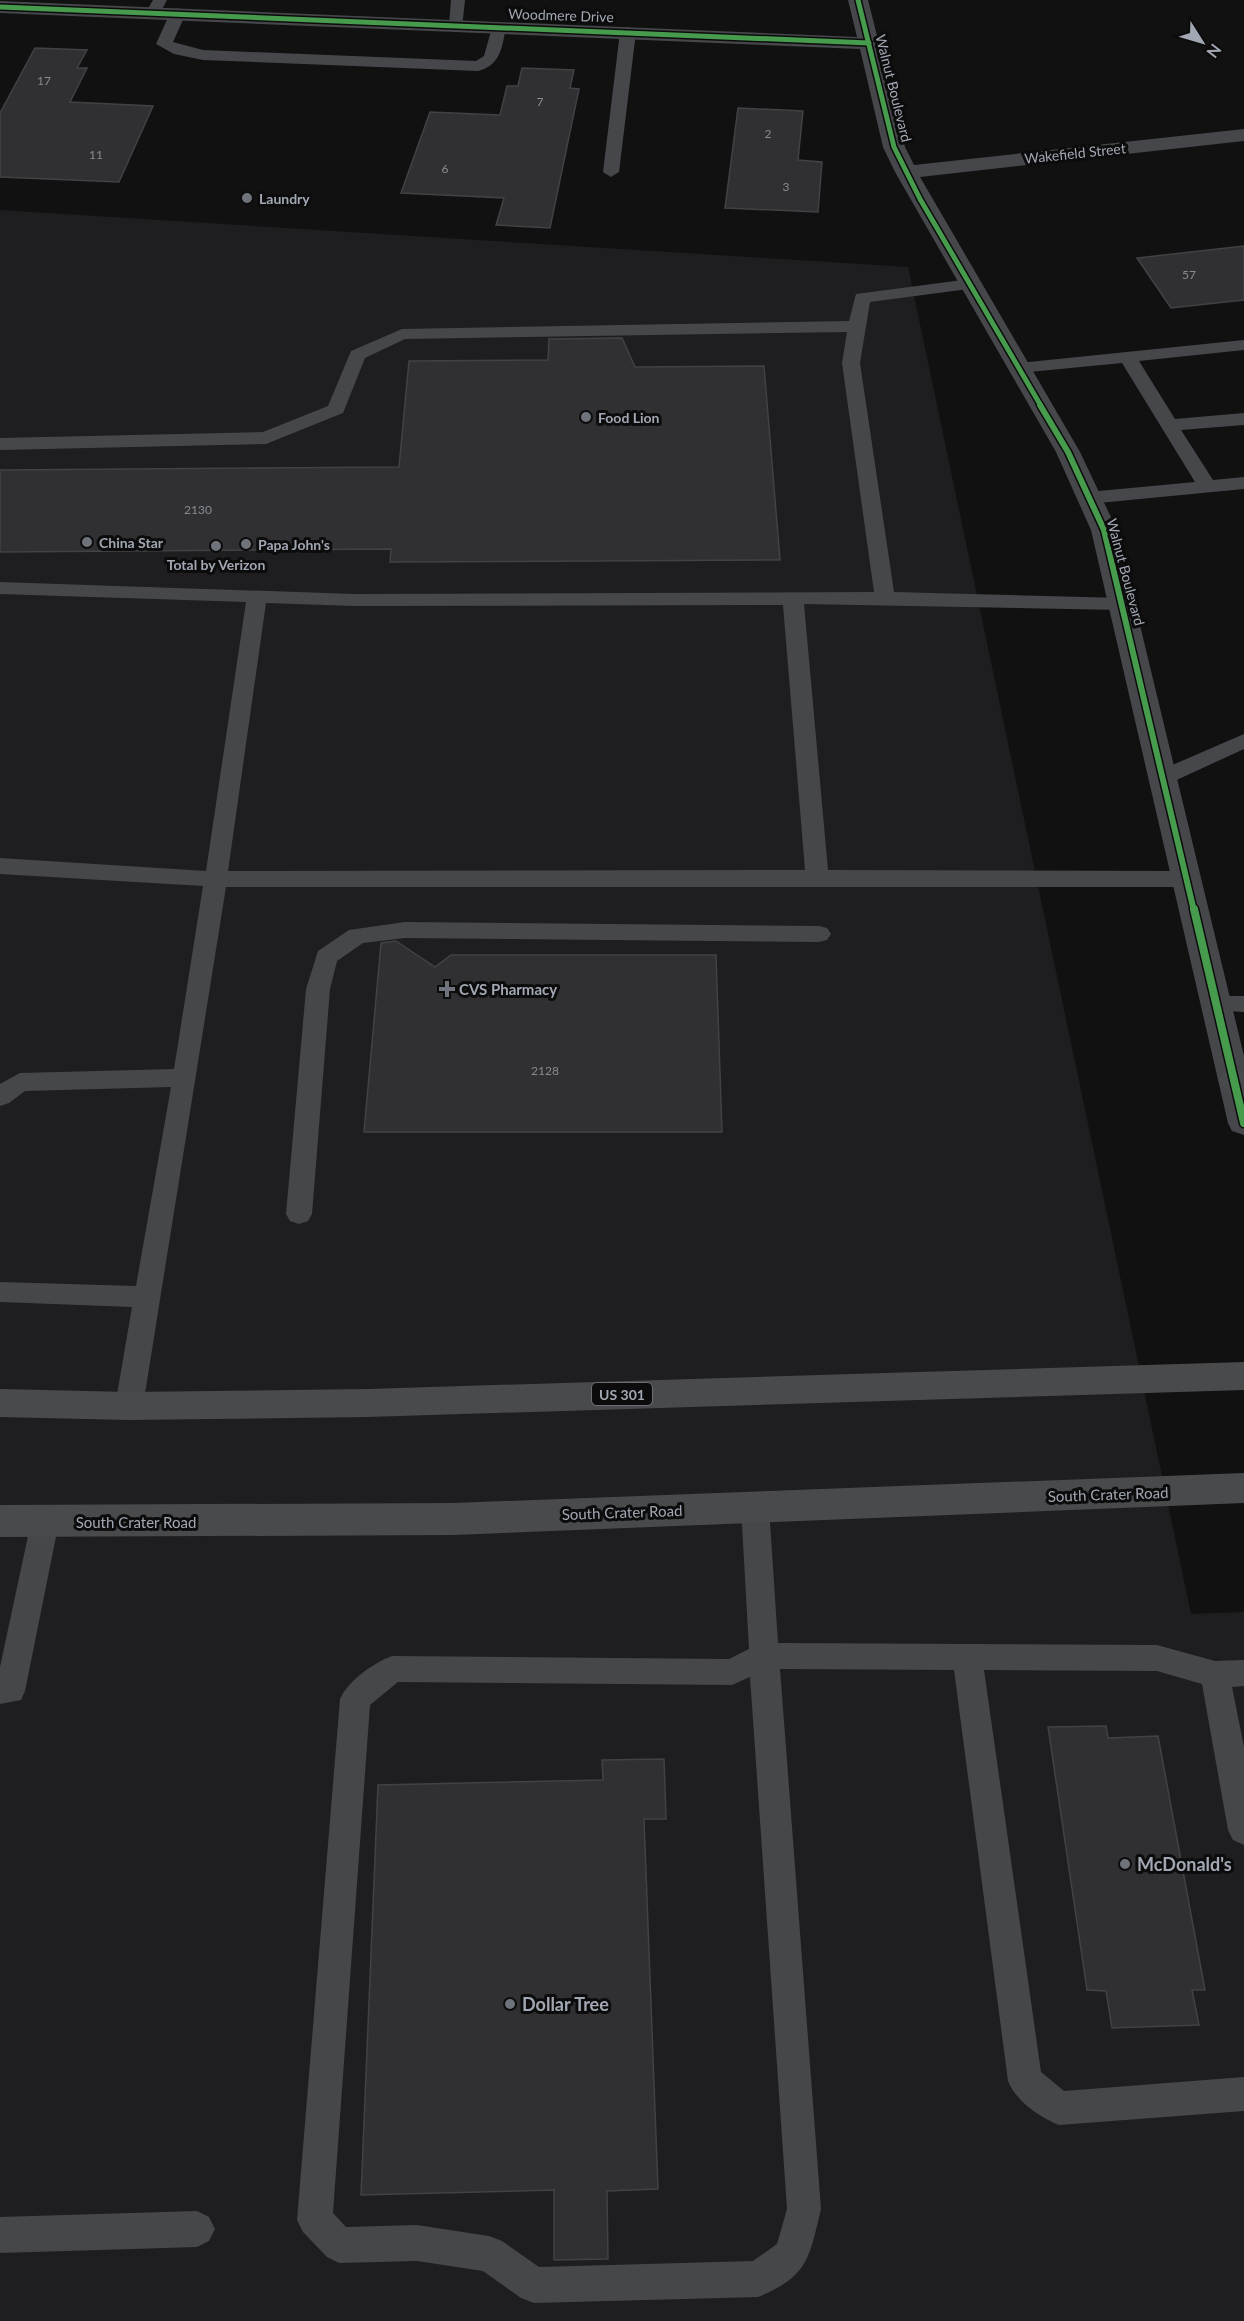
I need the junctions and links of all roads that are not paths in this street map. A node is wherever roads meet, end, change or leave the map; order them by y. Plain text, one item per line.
1 (458, 0) edge
2 (858, 0) edge
3 (157, 6) edge
4 (0, 7) edge
5 (178, 13) junction
6 (457, 25) junction
7 (498, 27) junction
8 (628, 32) junction
9 (868, 43) junction
10 (1244, 135) edge
11 (611, 171) dead end
12 (906, 172) junction
13 (970, 284) junction
14 (857, 326) junction
15 (1244, 345) edge
16 (1126, 357) junction
17 (1019, 368) junction
18 (1244, 419) edge
19 (1169, 425) junction
20 (0, 444) edge
21 (1244, 483) edge
22 (1207, 486) junction
23 (1089, 498) junction
24 (0, 588) edge
25 (257, 598) junction
26 (885, 598) junction
27 (793, 599) junction
28 (1122, 604) junction
29 (1244, 741) edge
30 (1162, 778) junction
31 (0, 866) edge
32 (817, 878) junction
33 (215, 879) junction
34 (1188, 879) junction
35 (819, 934) dead end
36 (1217, 1004) junction
37 (1244, 1004) edge
38 (184, 1078) junction
39 (1239, 1085) edge
40 (0, 1097) edge
41 (1244, 1123) edge
42 (299, 1214) dead end
43 (0, 1292) edge
44 (148, 1297) junction
45 (1244, 1376) edge
46 (0, 1403) edge
47 (129, 1406) junction
48 (1244, 1488) edge
49 (755, 1507) junction
50 (0, 1521) edge
51 (45, 1522) junction
52 (764, 1656) junction
53 (967, 1658) junction
54 (1229, 1674) edge
55 (0, 1691) edge
56 (1244, 1830) edge
57 (1244, 2094) edge
58 (197, 2229) dead end
59 (0, 2235) edge

1 - 6 lane
2 - 9 street, Walnut Boulevard
3 - 4 street, Woodmere Drive
3 - 5 street, Woodmere Drive
5 - 6 street, Woodmere Drive
5 - 7 lane
6 - 7 street, Woodmere Drive
7 - 8 street, Woodmere Drive
8 - 9 street, Woodmere Drive
8 - 11 lane
9 - 12 street, Walnut Boulevard
10 - 12 street, Wakefield Street
12 - 13 street, Walnut Boulevard
13 - 14 lane
13 - 17 street, Walnut Boulevard
14 - 20 lane
14 - 26 lane
15 - 16 lane
16 - 17 lane
16 - 19 lane
17 - 23 street, Walnut Boulevard
18 - 19 lane
19 - 22 lane
21 - 22 lane
22 - 23 lane
23 - 28 street, Walnut Boulevard
24 - 25 lane
25 - 27 lane
25 - 33 lane
26 - 27 lane
26 - 28 lane
27 - 32 lane
28 - 30 street, Walnut Boulevard
29 - 30 lane
30 - 34 street, Walnut Boulevard
31 - 33 lane
32 - 33 lane
32 - 34 lane
33 - 38 lane
34 - 36 street, Walnut Boulevard
35 - 42 lane
36 - 37 lane
36 - 39 street, Walnut Boulevard
38 - 40 lane
38 - 44 lane
39 - 41 street, Walnut Boulevard
43 - 44 lane
44 - 47 lane
45 - 47 main road, US 301
46 - 47 main road, US 301
48 - 49 main road, South Crater Road
49 - 51 main road, South Crater Road
49 - 52 lane
50 - 51 main road, South Crater Road
51 - 55 lane
52 - 52 lane
52 - 53 lane
53 - 54 lane
53 - 57 lane
54 - 56 lane
58 - 59 lane

